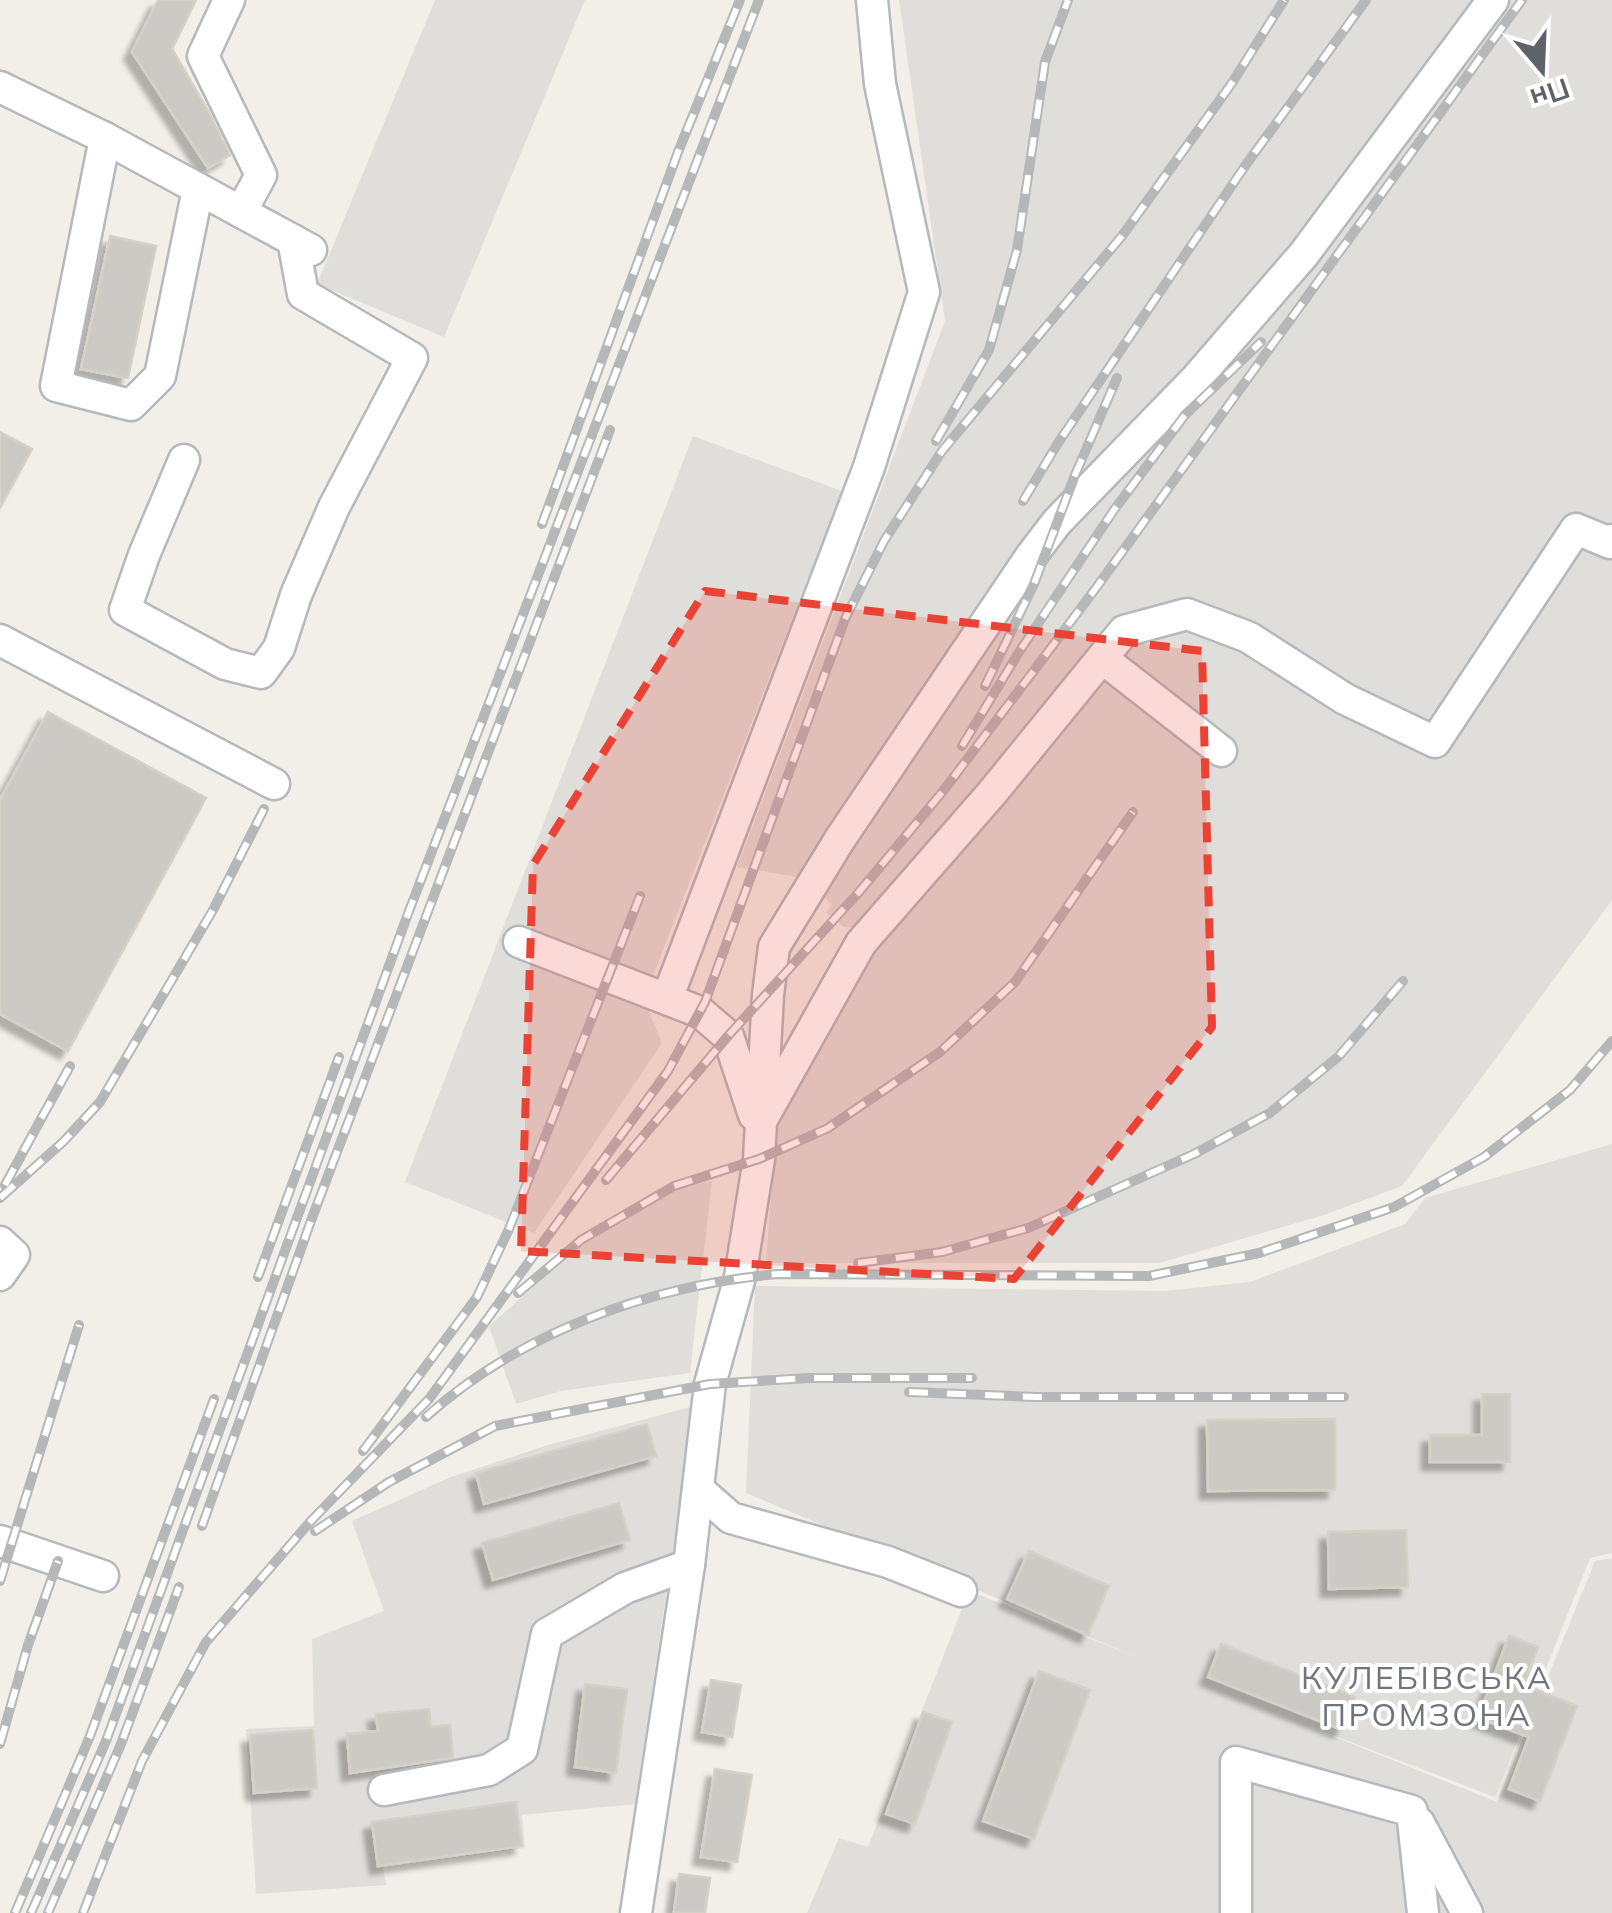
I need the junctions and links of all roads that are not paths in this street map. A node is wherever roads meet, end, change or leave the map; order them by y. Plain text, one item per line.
1 (229, 0) edge
2 (872, 0) edge
3 (1493, 0) edge
4 (0, 87) edge
5 (104, 138) junction
6 (198, 189) junction
7 (241, 212) junction
8 (184, 460) dead end
9 (1612, 540) edge
10 (0, 640) edge
11 (1102, 659) junction
12 (1221, 751) dead end
13 (274, 784) dead end
14 (519, 942) dead end
15 (668, 998) junction
16 (759, 1127) junction
17 (0, 1242) edge
18 (0, 1275) edge
19 (698, 1489) junction
20 (0, 1541) edge
21 (688, 1565) junction
22 (103, 1576) dead end
23 (962, 1590) dead end
24 (384, 1790) dead end
25 (1412, 1811) junction
26 (636, 1913) edge
27 (1236, 1913) edge
28 (1422, 1913) edge
29 (1467, 1913) edge

1 - 7 street
2 - 15 street
3 - 16 street
4 - 5 street
5 - 6 street
5 - 6 street
6 - 7 street
7 - 8 street
9 - 11 street
10 - 13 street
11 - 12 street
11 - 16 street
14 - 15 street
15 - 16 street
16 - 19 street
17 - 18 street
19 - 21 street
19 - 23 street
20 - 22 street
21 - 24 street
21 - 26 street
25 - 27 street
25 - 28 street
25 - 29 street

